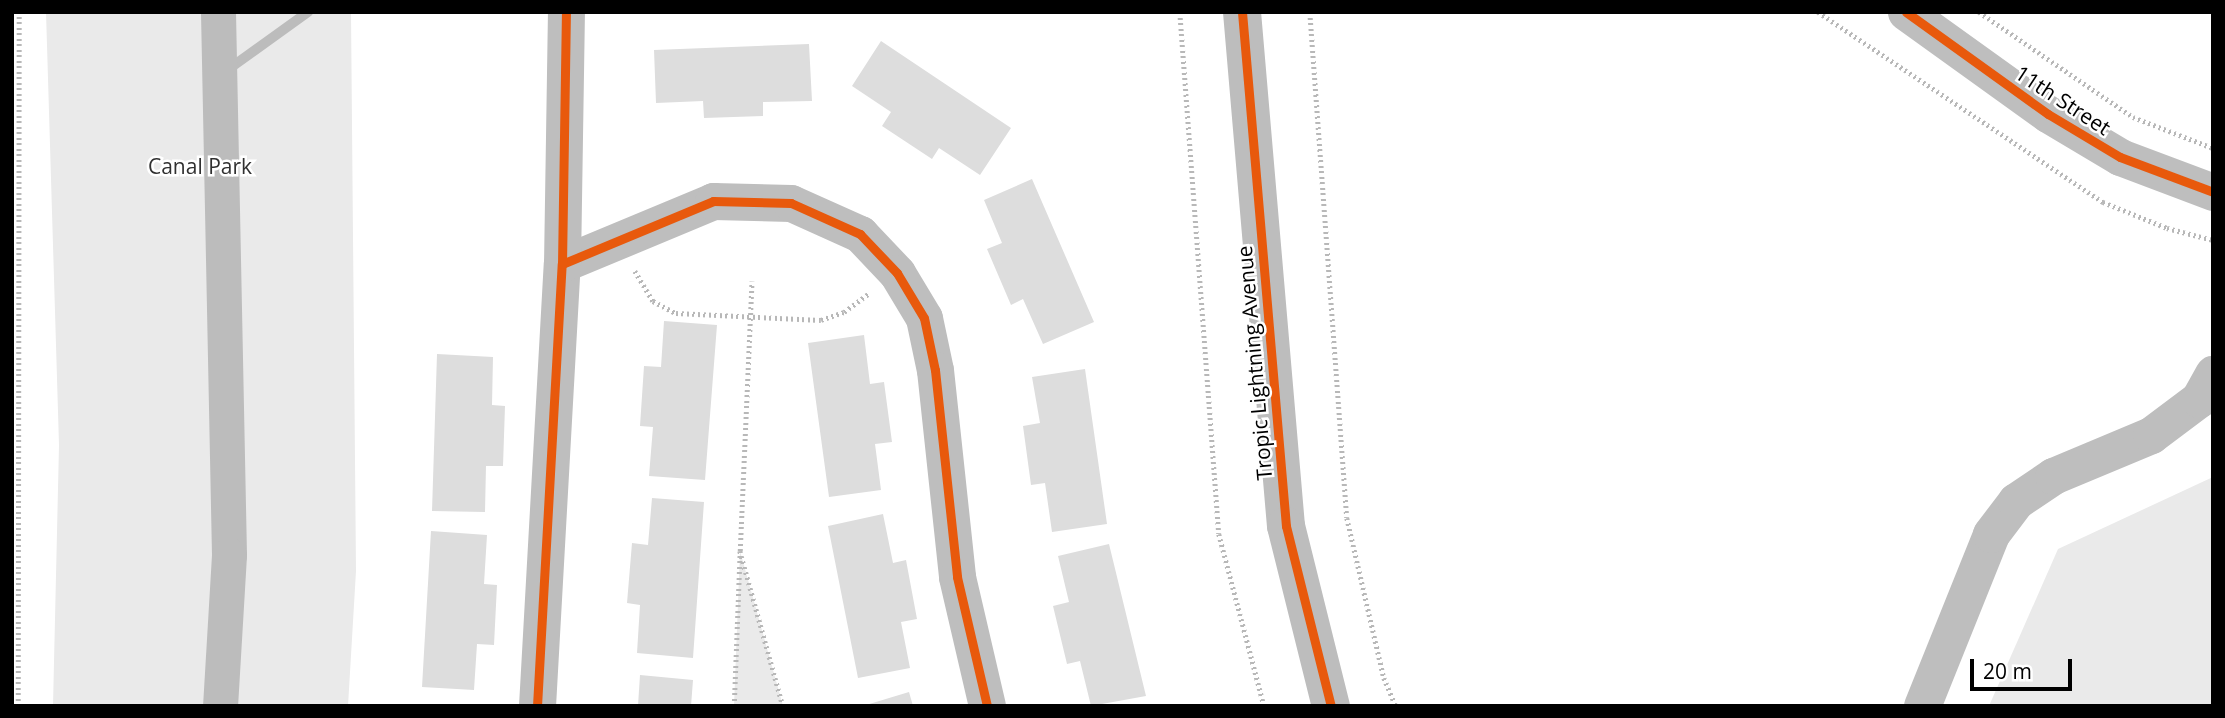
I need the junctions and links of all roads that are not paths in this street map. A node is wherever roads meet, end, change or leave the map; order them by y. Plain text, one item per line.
1 (566, 12) edge
2 (1242, 12) edge
3 (1916, 15) edge
4 (2213, 192) edge
5 (562, 264) junction
6 (2213, 373) edge
7 (537, 706) edge
8 (987, 706) edge
9 (1331, 706) edge
10 (1922, 706) edge

1 - 5 street
2 - 9 main road, Tropic Lightning Avenue
3 - 4 street, 11th Street
5 - 7 street
5 - 8 street
6 - 10 street

